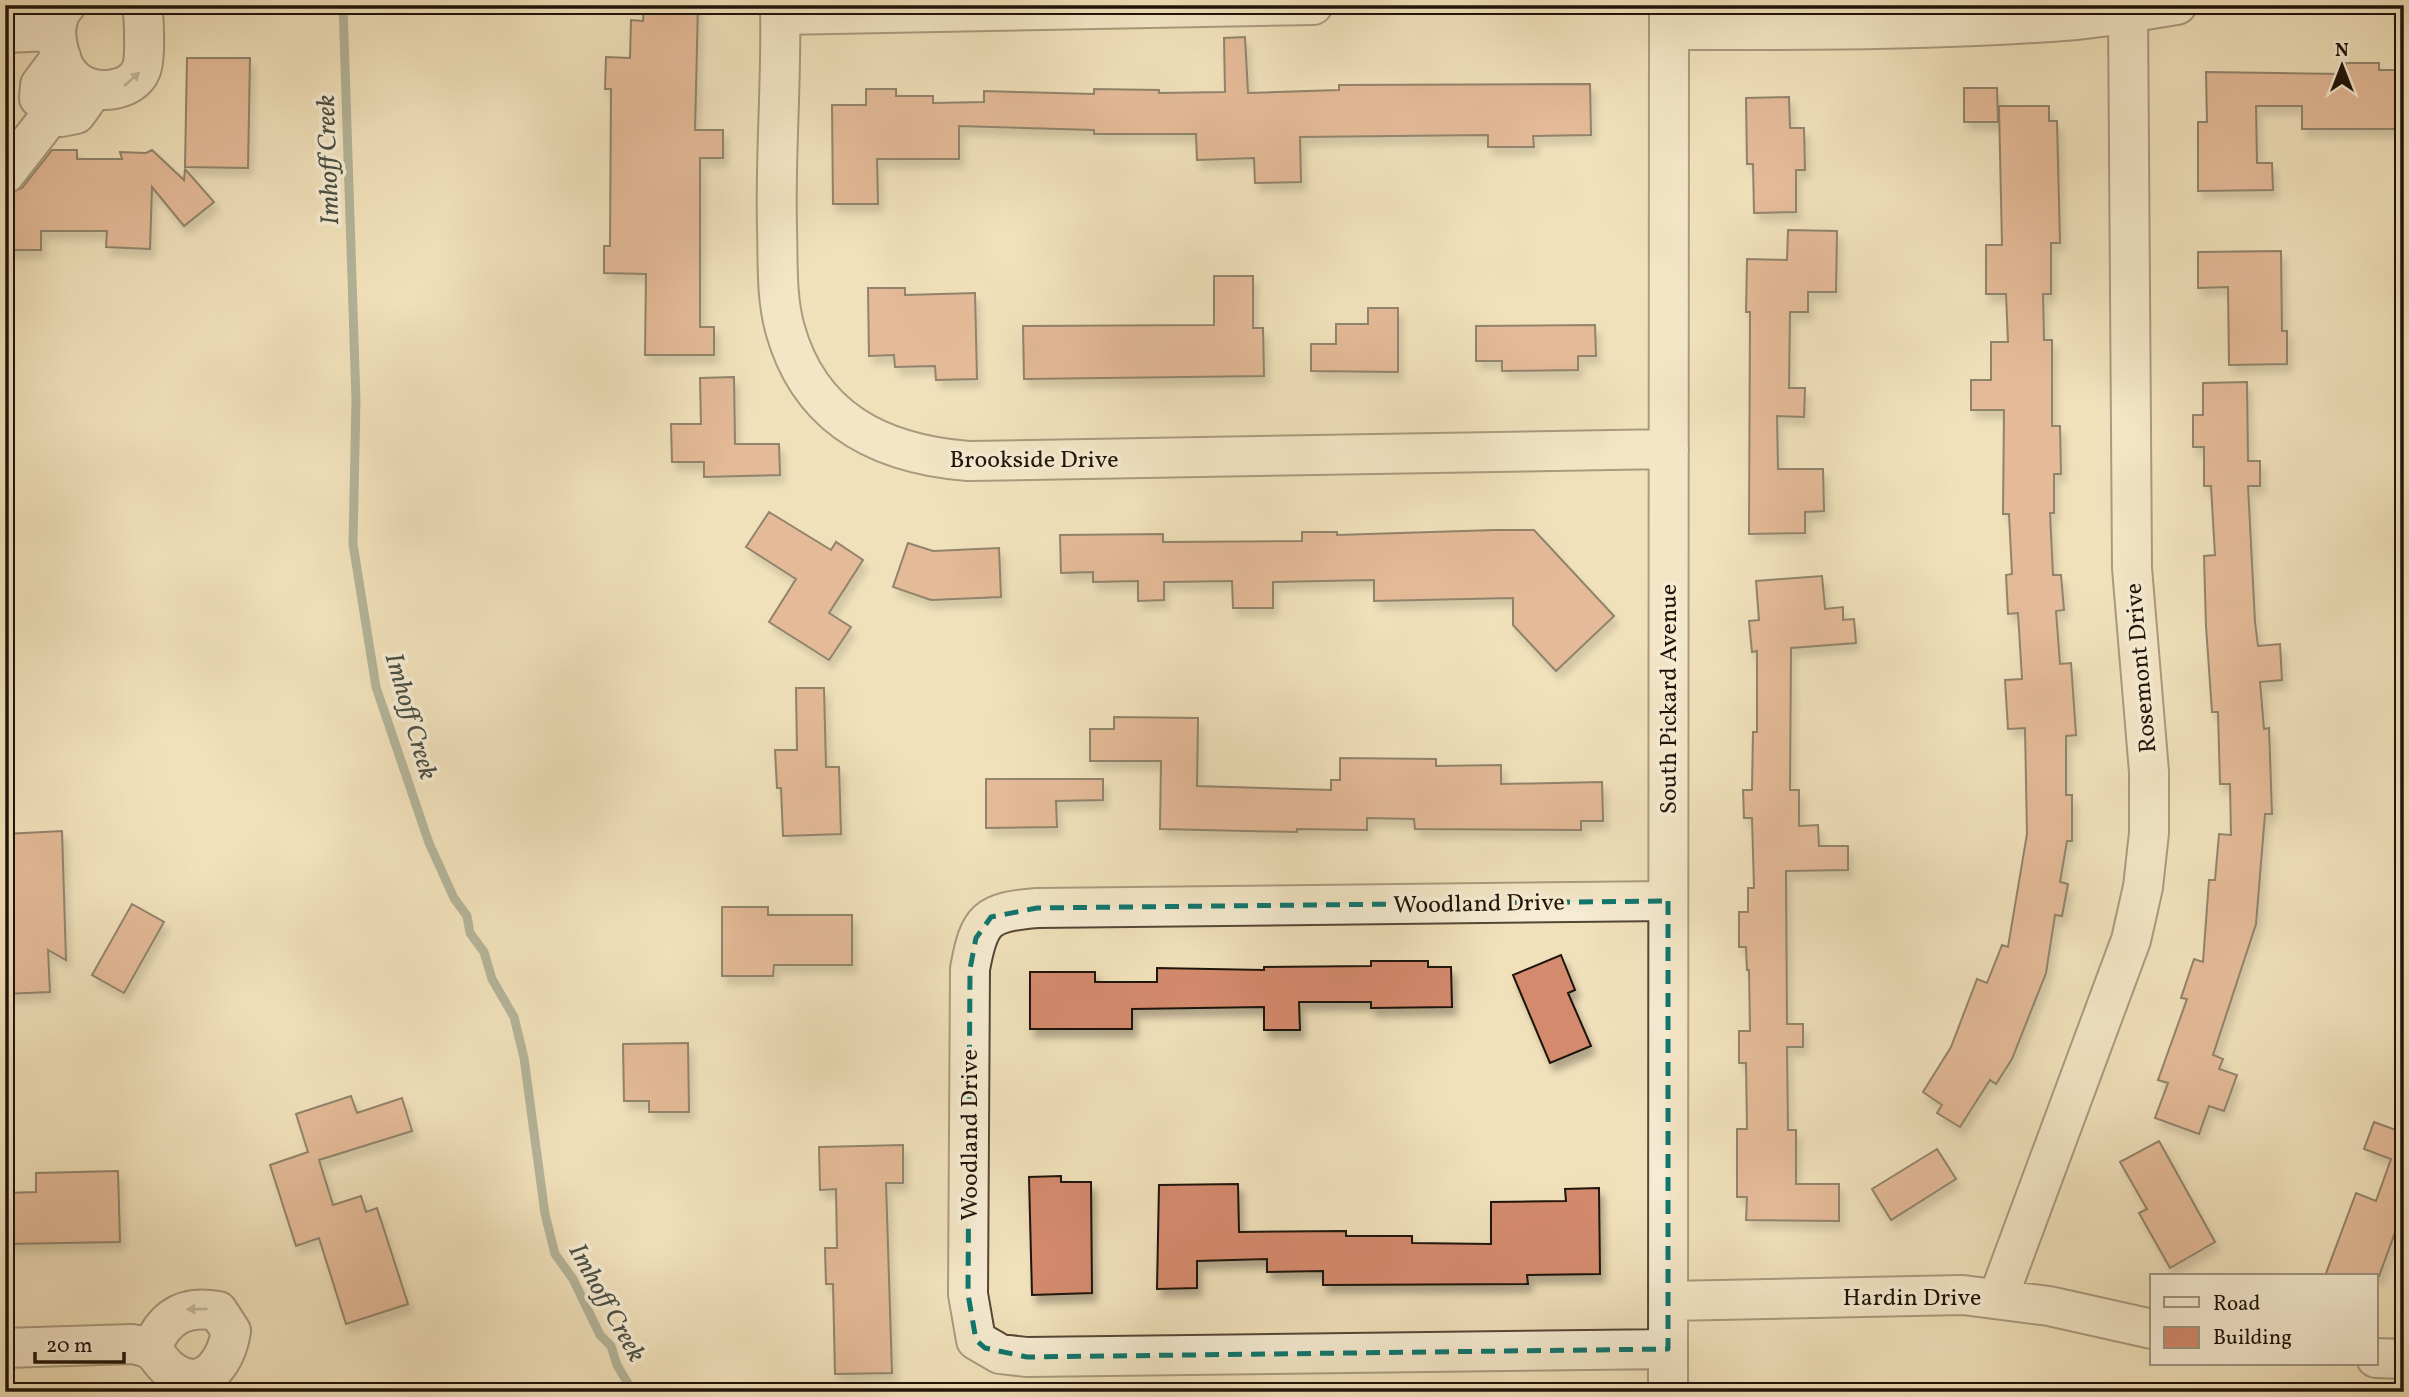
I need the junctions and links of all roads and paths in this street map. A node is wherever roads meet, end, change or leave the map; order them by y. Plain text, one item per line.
1 (142, 5) edge
2 (1312, 5) edge
3 (2177, 5) edge
4 (780, 10) edge
5 (2128, 12) junction
6 (1669, 18) edge
7 (7, 31) edge
8 (61, 31) edge
9 (94, 89) junction
10 (54, 111) junction
11 (5, 174) edge
12 (1669, 449) junction
13 (1668, 901) junction
14 (1998, 1298) junction
15 (1668, 1301) junction
16 (2150, 1329) edge
17 (152, 1347) dead end
18 (5, 1348) edge
19 (1668, 1349) junction
20 (2378, 1358) edge
21 (2404, 1359) edge
22 (1668, 1392) edge

9 -> 1 street
2 - 4 street
3 - 5 street
4 - 12 street, Brookside Drive
5 - 6 street
5 - 14 street, Rosemont Drive
6 - 12 street, South Pickard Avenue
7 - 8 street
8 - 9 street
8 - 10 street
9 - 10 street
10 - 11 street
12 - 13 street, South Pickard Avenue
13 - 15 street, South Pickard Avenue
13 - 19 street, Woodland Drive
14 - 15 street, Hardin Drive
14 - 16 street, Hardin Drive
15 - 19 street, South Pickard Avenue
17 - 18 street
19 - 22 street, South Pickard Avenue
20 - 21 street

